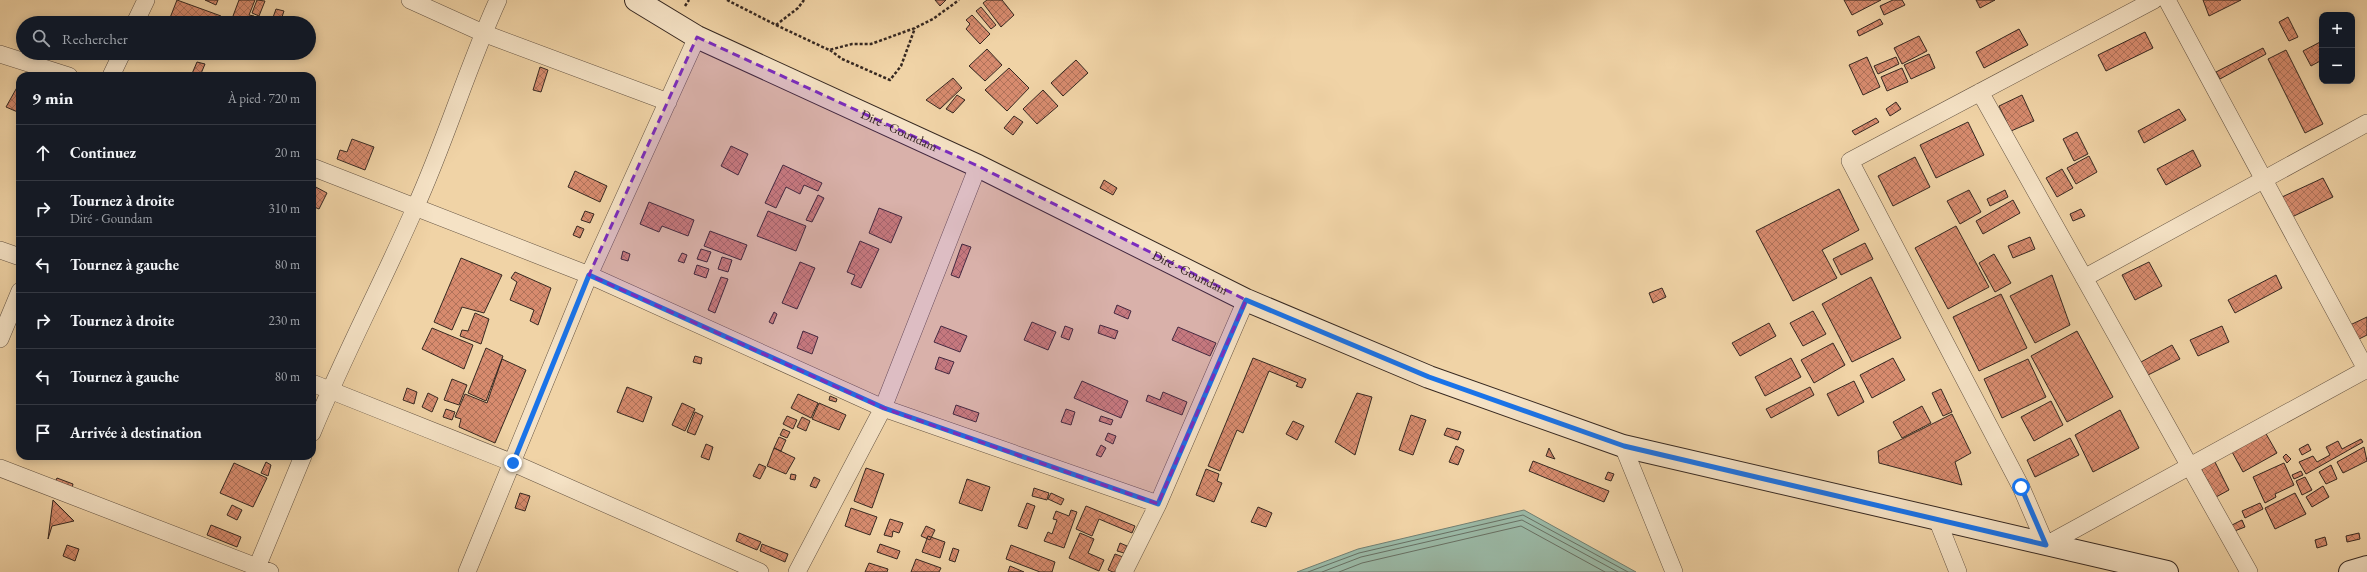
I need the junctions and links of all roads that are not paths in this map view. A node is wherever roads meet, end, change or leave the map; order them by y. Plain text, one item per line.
1 (146, 0) edge
2 (410, 0) edge
3 (498, 0) edge
4 (636, 0) edge
5 (2154, 0) edge
6 (2167, 0) edge
7 (138, 16) edge
8 (483, 33) junction
9 (697, 37) junction
10 (0, 54) edge
11 (16, 59) edge
12 (19, 60) edge
13 (119, 60) edge
14 (57, 72) edge
15 (113, 72) edge
16 (1980, 92) junction
17 (668, 102) junction
18 (2367, 123) edge
19 (978, 166) junction
20 (316, 169) edge
21 (2264, 180) junction
22 (416, 207) junction
23 (0, 250) edge
24 (16, 256) edge
25 (589, 275) junction
26 (2084, 278) junction
27 (1246, 300) junction
28 (16, 301) edge
29 (0, 339) edge
30 (2367, 369) edge
31 (316, 385) edge
32 (330, 390) junction
33 (884, 408) junction
34 (316, 423) edge
35 (1624, 446) junction
36 (302, 460) edge
37 (513, 463) junction
38 (2190, 466) junction
39 (0, 468) edge
40 (1158, 504) junction
41 (1937, 519) junction
42 (2046, 545) junction
43 (2367, 568) edge
44 (261, 570) edge
45 (467, 572) edge
46 (760, 572) edge
47 (797, 572) edge
48 (1124, 572) edge
49 (1674, 572) edge
50 (1958, 572) edge
51 (2167, 572) edge
52 (2249, 572) edge
53 (2350, 572) edge

1 - 7 street
2 - 8 street
3 - 8 street
4 - 9 main road, Diré - Goundam
5 - 16 street
6 - 21 street
8 - 17 street
8 - 22 street
9 - 17 street
9 - 19 main road, Diré - Goundam
10 - 11 street
12 - 14 street
13 - 15 street
16 - 26 street
16 - 42 street
17 - 25 street
18 - 21 street
19 - 27 main road, Diré - Goundam
19 - 33 street
20 - 22 street
21 - 26 street
21 - 30 street
22 - 25 street
22 - 32 street
23 - 24 street
25 - 33 street
25 - 37 street
26 - 38 street
27 - 35 main road, Diré - Goundam
27 - 40 street
28 - 29 street
30 - 38 street
31 - 32 street
32 - 34 street
32 - 37 street
33 - 40 street
33 - 47 street
35 - 41 main road, Diré - Goundam
35 - 49 street
36 - 44 street
37 - 45 street
37 - 46 street
38 - 42 street
38 - 52 street
39 - 44 street
40 - 48 street
41 - 42 main road, Diré - Goundam
41 - 50 street
42 - 51 main road, Diré - Goundam
43 - 53 main road

